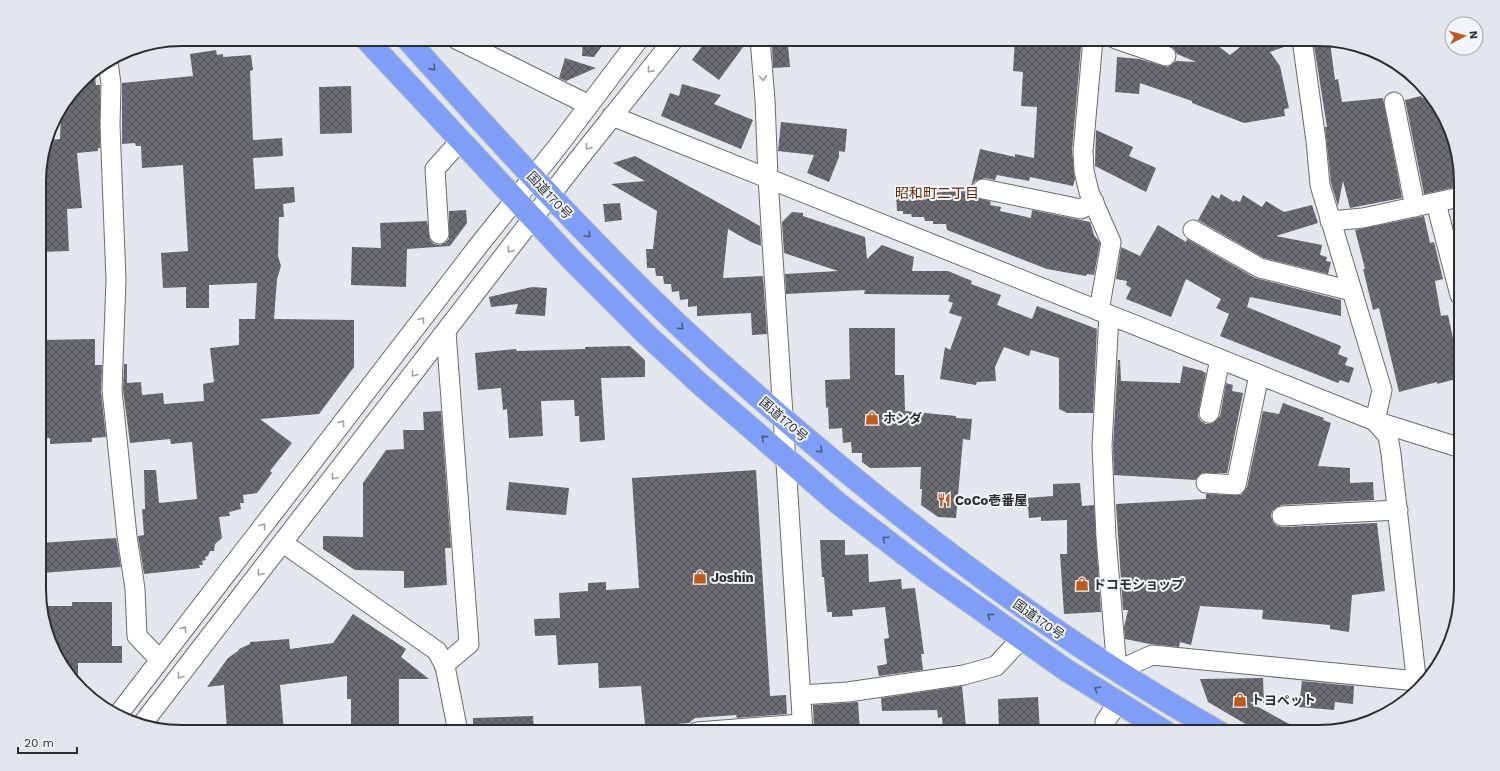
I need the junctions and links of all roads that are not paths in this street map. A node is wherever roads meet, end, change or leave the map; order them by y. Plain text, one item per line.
1 (372, 46) edge
2 (413, 46) edge
3 (470, 46) edge
4 (634, 46) edge
5 (668, 46) edge
6 (761, 46) edge
7 (1092, 46) edge
8 (1137, 46) edge
9 (1303, 46) edge
10 (1166, 56) dead end
11 (109, 67) edge
12 (1394, 102) dead end
13 (589, 105) junction
14 (612, 116) junction
15 (460, 141) junction
16 (533, 177) junction
17 (768, 178) junction
18 (983, 189) dead end
19 (550, 196) junction
20 (1454, 198) edge
21 (515, 199) junction
22 (1094, 202) junction
23 (1436, 203) junction
24 (1415, 207) junction
25 (533, 218) junction
26 (1330, 221) junction
27 (1193, 230) dead end
28 (439, 234) dead end
29 (1454, 269) edge
30 (1352, 291) junction
31 (1104, 313) junction
32 (446, 332) junction
33 (1220, 359) junction
34 (1259, 375) junction
35 (1209, 413) dead end
36 (783, 418) junction
37 (1375, 422) junction
38 (1454, 446) edge
39 (786, 458) junction
40 (1206, 484) dead end
41 (1398, 510) junction
42 (1282, 516) dead end
43 (283, 543) junction
44 (1021, 639) junction
45 (160, 660) junction
46 (444, 665) junction
47 (1117, 671) junction
48 (1417, 683) edge
49 (800, 695) junction
50 (1118, 702) junction
51 (121, 711) edge
52 (146, 720) edge
53 (457, 725) edge
54 (802, 725) edge
55 (1105, 725) edge
56 (1155, 725) edge
57 (1206, 725) edge

1 - 15 highway, 国道170号
2 -> 16 highway, 国道170号
3 - 13 street
4 - 13 street
5 -> 14 street
6 -> 17 street
7 - 22 street
8 - 10 street
9 - 26 street
11 - 45 street
12 - 24 street
13 - 16 street
14 - 17 street
14 -> 19 street
15 - 21 highway, 国道170号
15 - 28 street
16 - 19 highway, 国道170号
16 - 21 street
17 - 31 street
17 - 36 street
18 - 22 street
19 - 25 street
19 -> 36 highway, 国道170号
20 - 23 street
21 - 25 highway, 国道170号
45 -> 21 street
22 - 31 street
23 - 24 street
23 - 29 street
24 - 26 street
25 -> 32 street
39 -> 25 highway, 国道170号
26 - 30 street
27 - 30 street
30 - 37 street
31 - 33 street
31 - 47 street
32 -> 43 street
32 - 46 street
33 - 34 street
33 - 35 street
34 - 37 street
34 - 40 street
36 - 39 street
36 -> 47 highway, 国道170号
37 - 38 street
37 - 41 street
44 -> 39 highway, 国道170号
39 - 49 street
41 - 42 street
41 - 48 street
43 - 46 street
43 -> 52 street
44 - 49 street
50 -> 44 highway, 国道170号
45 - 51 street
46 - 53 street
47 - 48 street
47 - 57 highway, 国道170号
49 - 54 street
50 - 55 street
50 - 56 highway, 国道170号

